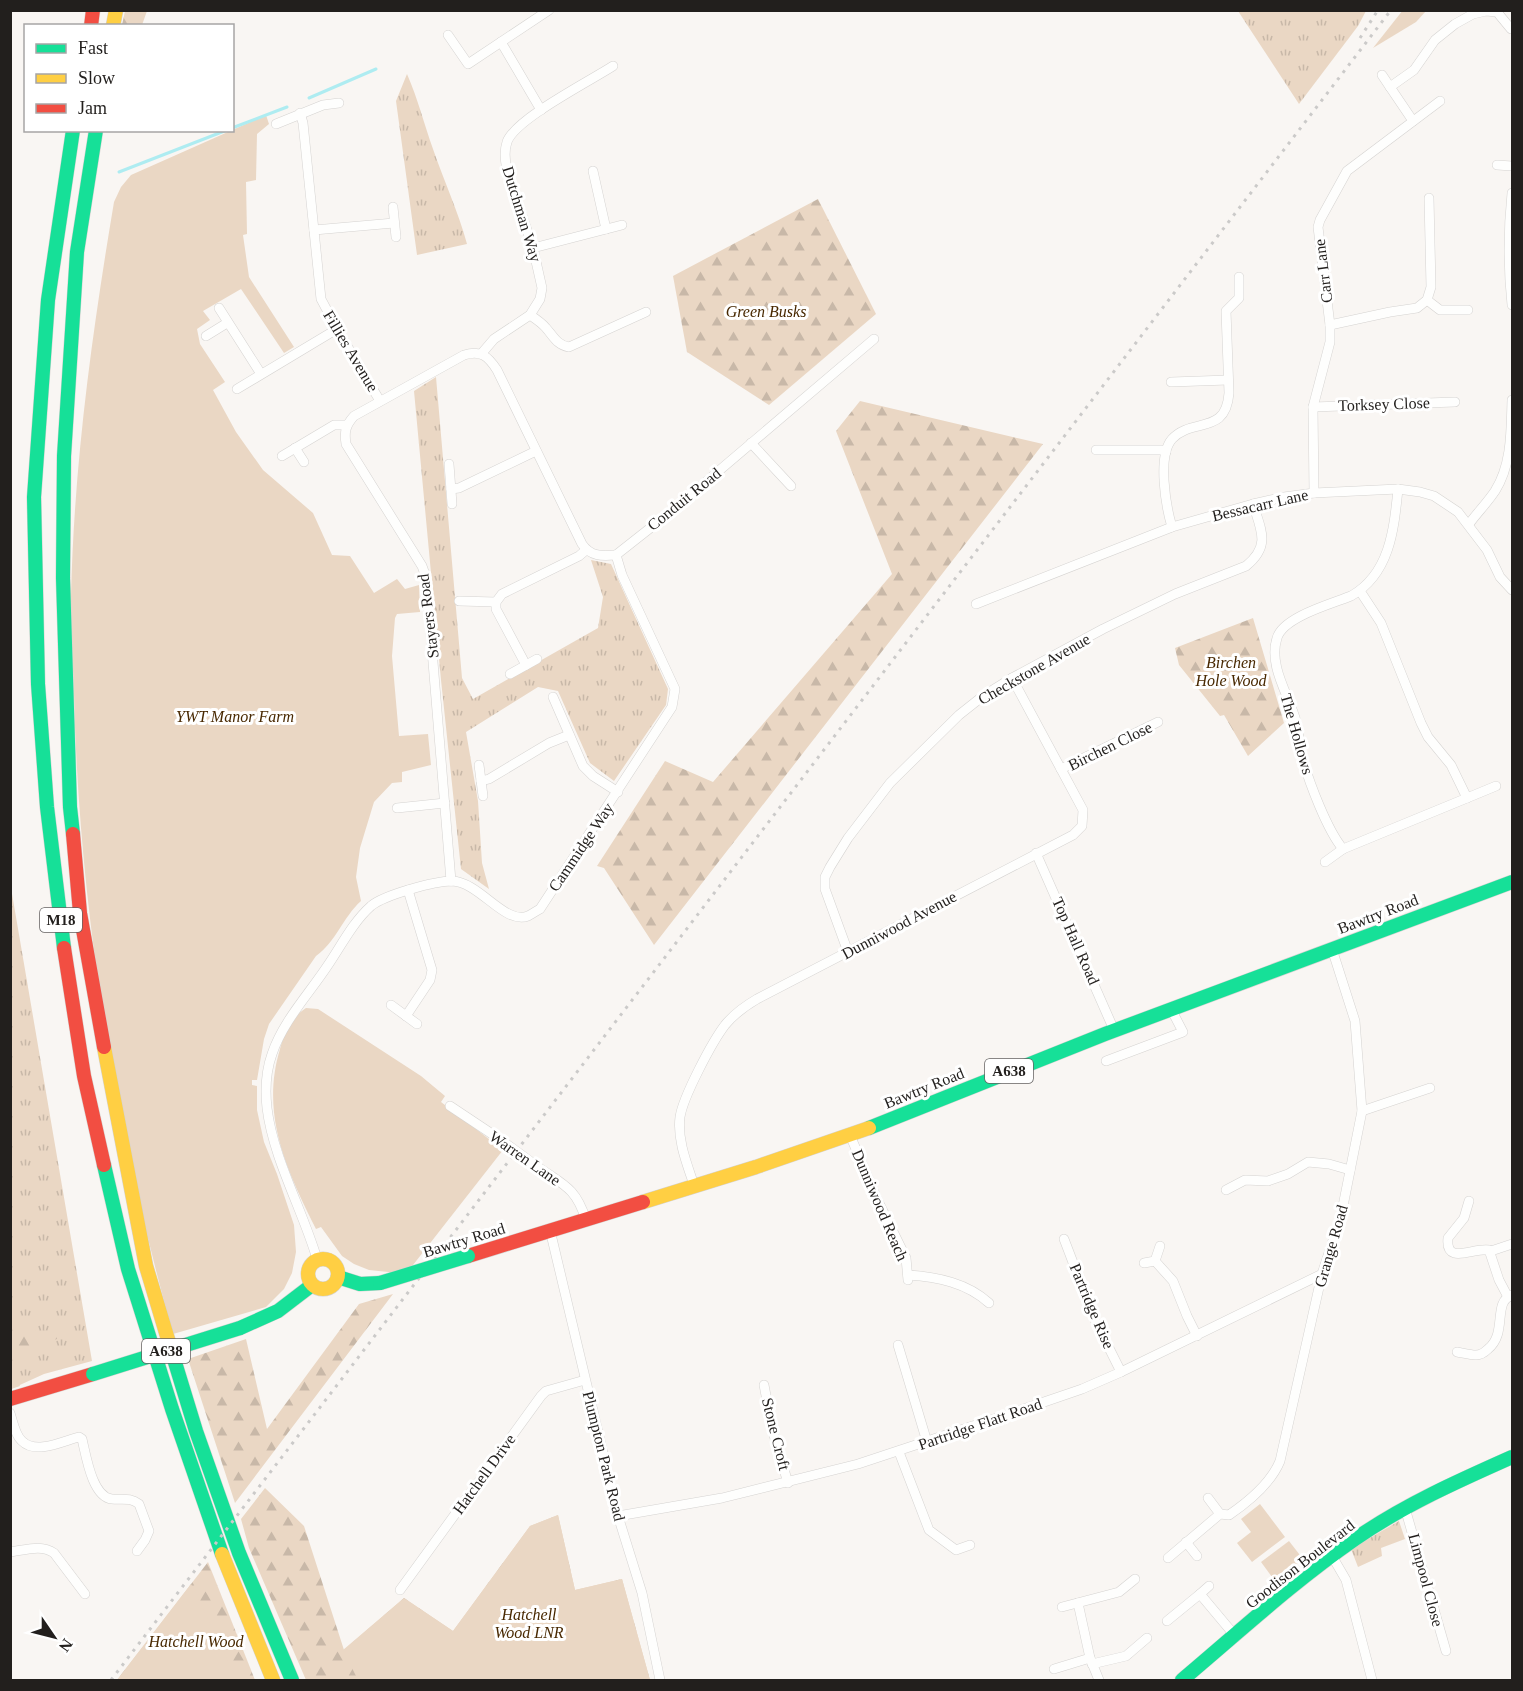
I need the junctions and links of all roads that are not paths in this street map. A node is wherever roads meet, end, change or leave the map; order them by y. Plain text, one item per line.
1 (549, 10) edge
2 (1497, 11) edge
3 (1511, 28) dead end
4 (448, 35) dead end
5 (501, 42) junction
6 (613, 66) dead end
7 (1382, 75) dead end
8 (1390, 87) junction
9 (1440, 101) dead end
10 (339, 103) dead end
11 (541, 110) junction
12 (300, 113) junction
13 (1413, 121) junction
14 (276, 124) dead end
15 (73, 132) edge
16 (96, 132) edge
17 (1497, 165) dead end
18 (1512, 166) edge
19 (593, 171) dead end
20 (1512, 193) edge
21 (1429, 198) dead end
22 (393, 207) dead end
23 (394, 223) junction
24 (622, 225) dead end
25 (606, 229) junction
26 (314, 230) junction
27 (396, 237) dead end
28 (533, 248) junction
29 (1239, 277) dead end
30 (1427, 300) junction
31 (1512, 305) edge
32 (219, 308) dead end
33 (1468, 310) dead end
34 (646, 312) dead end
35 (530, 315) junction
36 (227, 323) junction
37 (1330, 325) junction
38 (337, 329) junction
39 (206, 336) dead end
40 (874, 339) dead end
41 (482, 353) junction
42 (261, 374) junction
43 (1228, 380) junction
44 (1172, 382) dead end
45 (237, 389) dead end
46 (1512, 400) edge
47 (380, 401) junction
48 (1455, 402) dead end
49 (1313, 407) junction
50 (346, 425) junction
51 (751, 443) junction
52 (295, 448) junction
53 (1096, 450) dead end
54 (536, 451) junction
55 (1166, 452) junction
56 (282, 456) dead end
57 (304, 462) dead end
58 (449, 464) dead end
59 (791, 486) dead end
60 (452, 489) junction
61 (1398, 489) junction
62 (1314, 493) junction
63 (452, 504) dead end
64 (1253, 504) junction
65 (1469, 524) junction
66 (1172, 527) junction
67 (586, 550) junction
68 (616, 555) junction
69 (1512, 590) edge
70 (1360, 591) junction
71 (459, 601) dead end
72 (496, 602) junction
73 (976, 604) dead end
74 (537, 659) dead end
75 (526, 665) junction
76 (510, 674) dead end
77 (1012, 678) junction
78 (553, 697) dead end
79 (1158, 722) dead end
80 (569, 735) junction
81 (478, 765) dead end
82 (1061, 769) junction
83 (481, 781) junction
84 (1496, 786) dead end
85 (618, 792) junction
86 (483, 796) dead end
87 (1467, 798) junction
88 (445, 803) junction
89 (397, 808) dead end
90 (1343, 849) junction
91 (1036, 853) junction
92 (1325, 862) dead end
93 (451, 881) junction
94 (1512, 882) edge
95 (408, 890) junction
96 (1332, 949) junction
97 (848, 952) junction
98 (391, 1005) dead end
99 (1172, 1009) junction
100 (406, 1016) junction
101 (417, 1024) dead end
102 (1114, 1030) junction
103 (1106, 1061) dead end
104 (1430, 1088) dead end
105 (450, 1106) dead end
106 (1362, 1112) junction
107 (850, 1135) junction
108 (1350, 1170) junction
109 (694, 1185) junction
110 (1226, 1190) dead end
111 (1469, 1201) dead end
112 (586, 1220) junction
113 (550, 1230) junction
114 (1064, 1239) dead end
115 (1512, 1244) edge
116 (1160, 1246) dead end
117 (1491, 1251) junction
118 (317, 1259) junction
119 (1155, 1261) junction
120 (1144, 1263) dead end
121 (1322, 1274) junction
122 (338, 1277) junction
123 (312, 1284) junction
124 (1510, 1296) edge
125 (989, 1304) dead end
126 (1197, 1336) junction
127 (898, 1345) dead end
128 (1457, 1352) dead end
129 (1121, 1372) junction
130 (585, 1380) junction
131 (764, 1386) dead end
132 (10, 1399) edge
133 (10, 1413) edge
134 (927, 1442) junction
135 (899, 1452) junction
136 (1512, 1457) edge
137 (788, 1483) junction
138 (1208, 1498) dead end
139 (1405, 1509) junction
140 (1220, 1514) junction
141 (618, 1516) junction
142 (1186, 1542) junction
143 (970, 1545) dead end
144 (137, 1551) dead end
145 (10, 1552) edge
146 (1197, 1556) dead end
147 (1332, 1556) junction
148 (1168, 1558) dead end
149 (1135, 1580) dead end
150 (1209, 1586) dead end
151 (400, 1590) dead end
152 (85, 1594) dead end
153 (1200, 1594) junction
154 (1078, 1603) junction
155 (1062, 1607) dead end
156 (1167, 1621) dead end
157 (1236, 1637) junction
158 (1148, 1638) dead end
159 (1446, 1651) dead end
160 (1091, 1661) junction
161 (1054, 1668) dead end
162 (1191, 1678) edge
163 (273, 1680) edge
164 (292, 1680) edge
165 (660, 1680) edge
166 (1100, 1680) edge
167 (1372, 1680) edge

1 - 5 street
2 - 3 street
2 - 8 street
4 - 5 street
5 - 11 street
6 - 11 street, Dutchman Way
7 - 8 street
8 - 13 street
9 - 13 street, Carr Lane
10 - 12 street
11 - 28 street, Dutchman Way
12 - 14 street
12 - 26 street, Fillies Avenue
13 - 37 street, Carr Lane
15 - 163 main road, M18
16 - 164 main road, M18
17 - 18 street
19 - 25 street
20 - 31 street
21 - 30 street
22 - 23 street
23 - 26 street
23 - 27 street
24 - 25 street
25 - 28 street
26 - 38 street, Fillies Avenue
28 - 35 street, Dutchman Way
29 - 43 street
30 - 33 street
30 - 37 street
32 - 36 street
34 - 35 street
35 - 41 street
36 - 39 street
36 - 42 street
37 - 49 street, Carr Lane
38 - 42 street
38 - 47 street, Fillies Avenue
40 - 51 street, Conduit Road
41 - 47 street
41 - 54 street
42 - 45 street
43 - 44 street
43 - 55 street
46 - 65 street
47 - 50 street
48 - 49 street, Torksey Close
49 - 62 street, Carr Lane
50 - 52 street
50 - 88 street, Stayers Road
51 - 59 street
51 - 68 street, Conduit Road
52 - 56 street
52 - 57 street
53 - 55 street
54 - 60 street
54 - 67 street
55 - 66 street
58 - 60 street
60 - 63 street
61 - 62 street, Bessacarr Lane
61 - 65 street, Bessacarr Lane
61 - 70 street, The Hollows
62 - 64 street, Bessacarr Lane
64 - 66 street, Bessacarr Lane
64 - 77 street, Checkstone Avenue
65 - 69 street, Bessacarr Lane
66 - 73 street, Bessacarr Lane
67 - 68 street
67 - 72 street
68 - 85 street, Cammidge Way
70 - 87 street
70 - 90 street, The Hollows
71 - 72 street
72 - 75 street
74 - 75 street
75 - 76 street
77 - 82 street, Dunniwood Avenue
77 - 97 street, Checkstone Avenue
78 - 80 street
79 - 82 street, Birchen Close
80 - 83 street
80 - 85 street
81 - 83 street
82 - 91 street, Dunniwood Avenue
83 - 86 street
84 - 87 street
85 - 93 street, Cammidge Way
87 - 90 street
88 - 89 street
88 - 93 street, Stayers Road
90 - 92 street
91 - 97 street, Dunniwood Avenue
91 - 102 street, Top Hall Road
93 - 95 street
94 - 96 main road, Bawtry Road / A638
95 - 100 street
95 - 118 street
96 - 99 main road, Bawtry Road / A638
96 - 106 street, Grange Road
97 - 109 street, Dunniwood Avenue
98 - 100 street
99 - 102 main road, Bawtry Road / A638
99 - 103 street
100 - 101 street
102 - 107 main road, Bawtry Road / A638
104 - 106 street
105 - 112 street, Warren Lane, bridge
106 - 108 street, Grange Road
107 - 109 main road, Bawtry Road / A638
107 - 125 street, Dunniwood Reach
108 - 110 street
108 - 121 street, Grange Road
109 - 112 main road, Bawtry Road / A638
111 - 117 street
112 - 113 main road, Bawtry Road / A638
113 - 122 main road, Bawtry Road / A638, bridge
113 - 130 street, Plumpton Park Road
114 - 129 street, Partridge Rise
115 - 117 street
116 - 119 street
117 - 124 street
118 - 122 main road
118 - 123 main road
119 - 120 street
119 - 126 street
121 - 126 street, Partridge Flatt Road
121 - 140 street, Grange Road
122 - 123 main road
123 - 132 main road, A638, bridge
124 - 128 street
126 - 129 street, Partridge Flatt Road
127 - 134 street
129 - 134 street, Partridge Flatt Road
130 - 141 street, Plumpton Park Road
130 - 151 street, Hatchell Drive
131 - 137 street, Stone Croft
133 - 144 street
134 - 135 street, Partridge Flatt Road
135 - 137 street, Partridge Flatt Road
135 - 143 street
136 - 139 main road, Goodison Boulevard
137 - 141 street, Partridge Flatt Road
138 - 140 street
139 - 147 main road, Goodison Boulevard
139 - 159 street, Limpool Close
140 - 142 street, Grange Road
141 - 165 street, Plumpton Park Road
142 - 146 street
142 - 148 street, Grange Road
145 - 152 street
147 - 157 main road, Goodison Boulevard
147 - 167 street
149 - 154 street
150 - 153 street
153 - 156 street
153 - 157 street
154 - 155 street
154 - 160 street
157 - 162 main road, Goodison Boulevard
158 - 160 street
160 - 161 street
160 - 166 street

